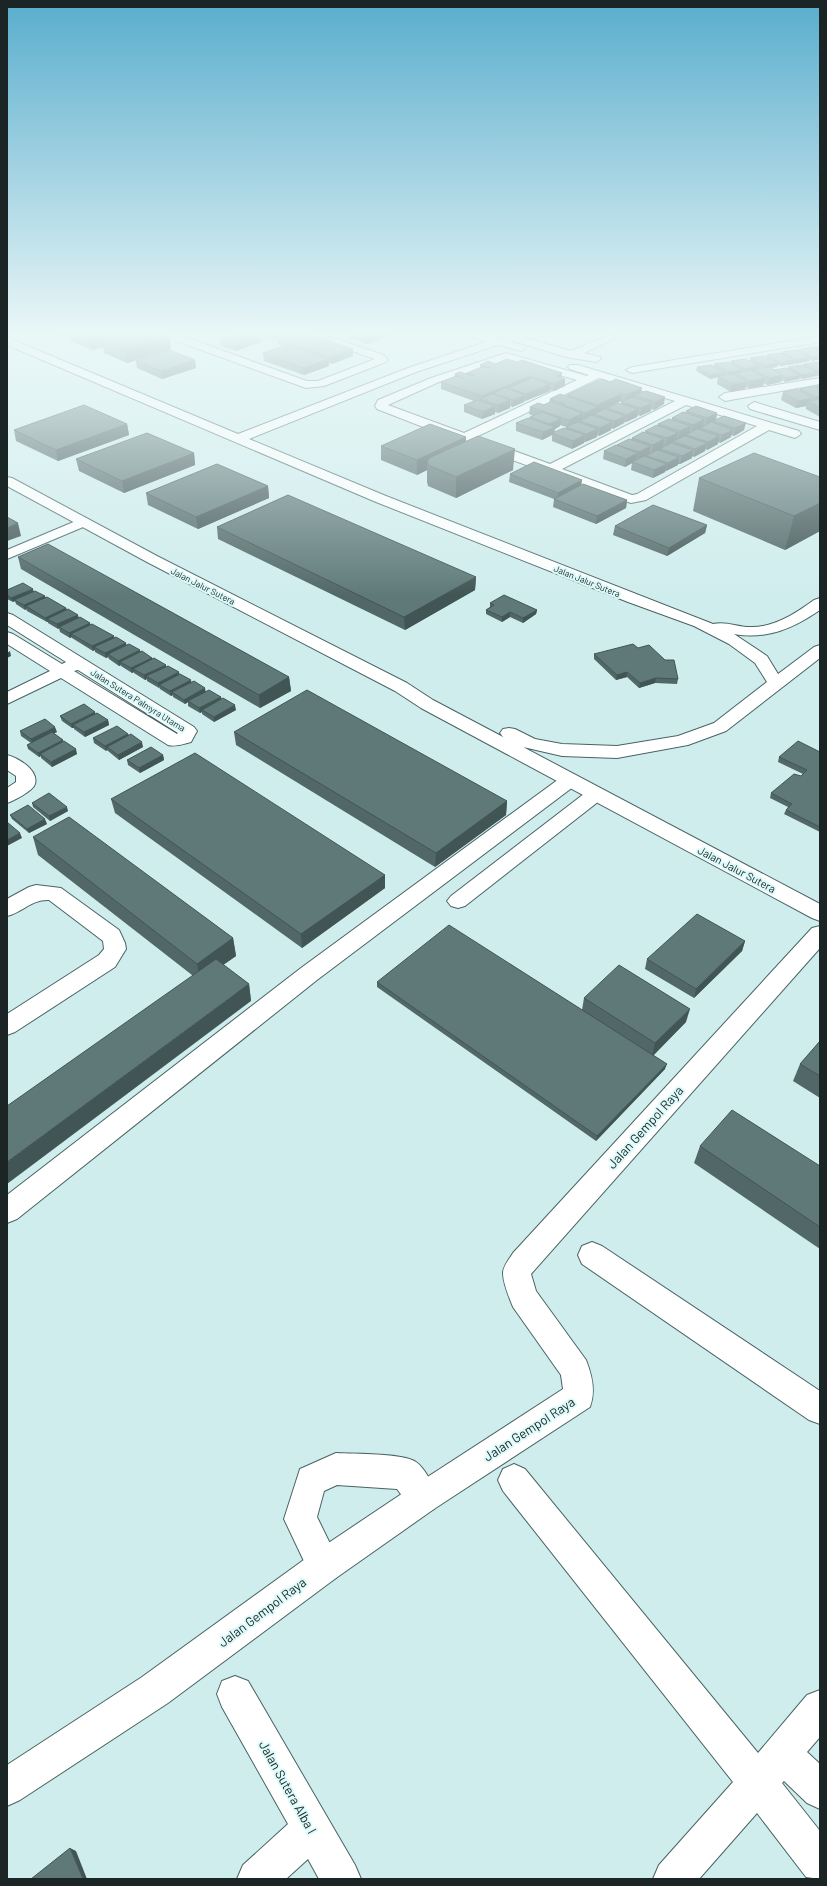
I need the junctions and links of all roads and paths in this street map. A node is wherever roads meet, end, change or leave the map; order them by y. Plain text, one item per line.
1 (191, 420) edge
2 (287, 420) edge
3 (415, 420) edge
4 (502, 420) edge
5 (648, 420) edge
6 (747, 420) edge
7 (800, 420) edge
8 (767, 426) junction
9 (820, 426) edge
10 (795, 434) junction
11 (463, 438) junction
12 (237, 440) junction
13 (772, 442) dead end
14 (758, 447) dead end
15 (698, 466) junction
16 (549, 470) junction
17 (7, 481) edge
18 (83, 522) junction
19 (7, 555) edge
20 (820, 603) edge
21 (7, 618) edge
22 (700, 623) junction
23 (7, 637) edge
24 (820, 650) edge
25 (79, 663) junction
26 (63, 671) junction
27 (776, 683) junction
28 (401, 687) junction
29 (7, 698) edge
30 (7, 762) edge
31 (570, 780) junction
32 (596, 794) junction
33 (7, 797) edge
34 (458, 901) dead end
35 (7, 909) edge
36 (820, 913) edge
37 (820, 934) edge
38 (7, 1026) edge
39 (7, 1211) edge
40 (592, 1254) dead end
41 (820, 1409) edge
42 (514, 1480) dead end
43 (423, 1498) junction
44 (324, 1566) junction
45 (235, 1694) dead end
46 (820, 1708) edge
47 (782, 1754) junction
48 (758, 1783) junction
49 (7, 1787) edge
50 (820, 1790) edge
51 (311, 1829) junction
52 (820, 1864) edge
53 (257, 1879) edge
54 (341, 1879) edge
55 (673, 1879) edge

1 - 12 street, Jalan Jalur Sutera
2 - 12 street
3 - 11 street
4 - 11 street
5 - 16 street
6 - 8 street
7 - 9 street
8 - 10 street
8 - 15 street
9 - 10 street
10 - 13 street
11 - 16 street
12 - 22 street, Jalan Jalur Sutera
14 - 15 street
15 - 16 street
17 - 18 street, Jalan Jalur Sutera
18 - 19 street
18 - 28 street, Jalan Jalur Sutera
20 - 22 street
21 - 25 street, Jalan Sutera Palmyra Utama
22 - 27 street, Jalan Jalur Sutera
23 - 26 street, Jalan Sutera Palmyra Utama
24 - 27 street
25 - 26 street
25 - 26 street, Jalan Sutera Palmyra Utama
26 - 29 street
27 - 28 street, Jalan Jalur Sutera
28 - 31 street, Jalan Jalur Sutera
30 - 33 street
31 - 32 street, Jalan Jalur Sutera
31 - 39 street
32 - 34 street
32 - 36 street, Jalan Jalur Sutera
35 - 38 street
37 - 43 street, Jalan Gempol Raya
40 - 41 street
42 - 48 street
43 - 44 street, Jalan Gempol Raya
43 - 44 street
44 - 49 street, Jalan Gempol Raya
45 - 51 street, Jalan Sutera Alba I
46 - 47 street
47 - 48 street
47 - 50 street
48 - 52 street
48 - 55 street
51 - 53 street
51 - 54 street, Jalan Sutera Alba I

